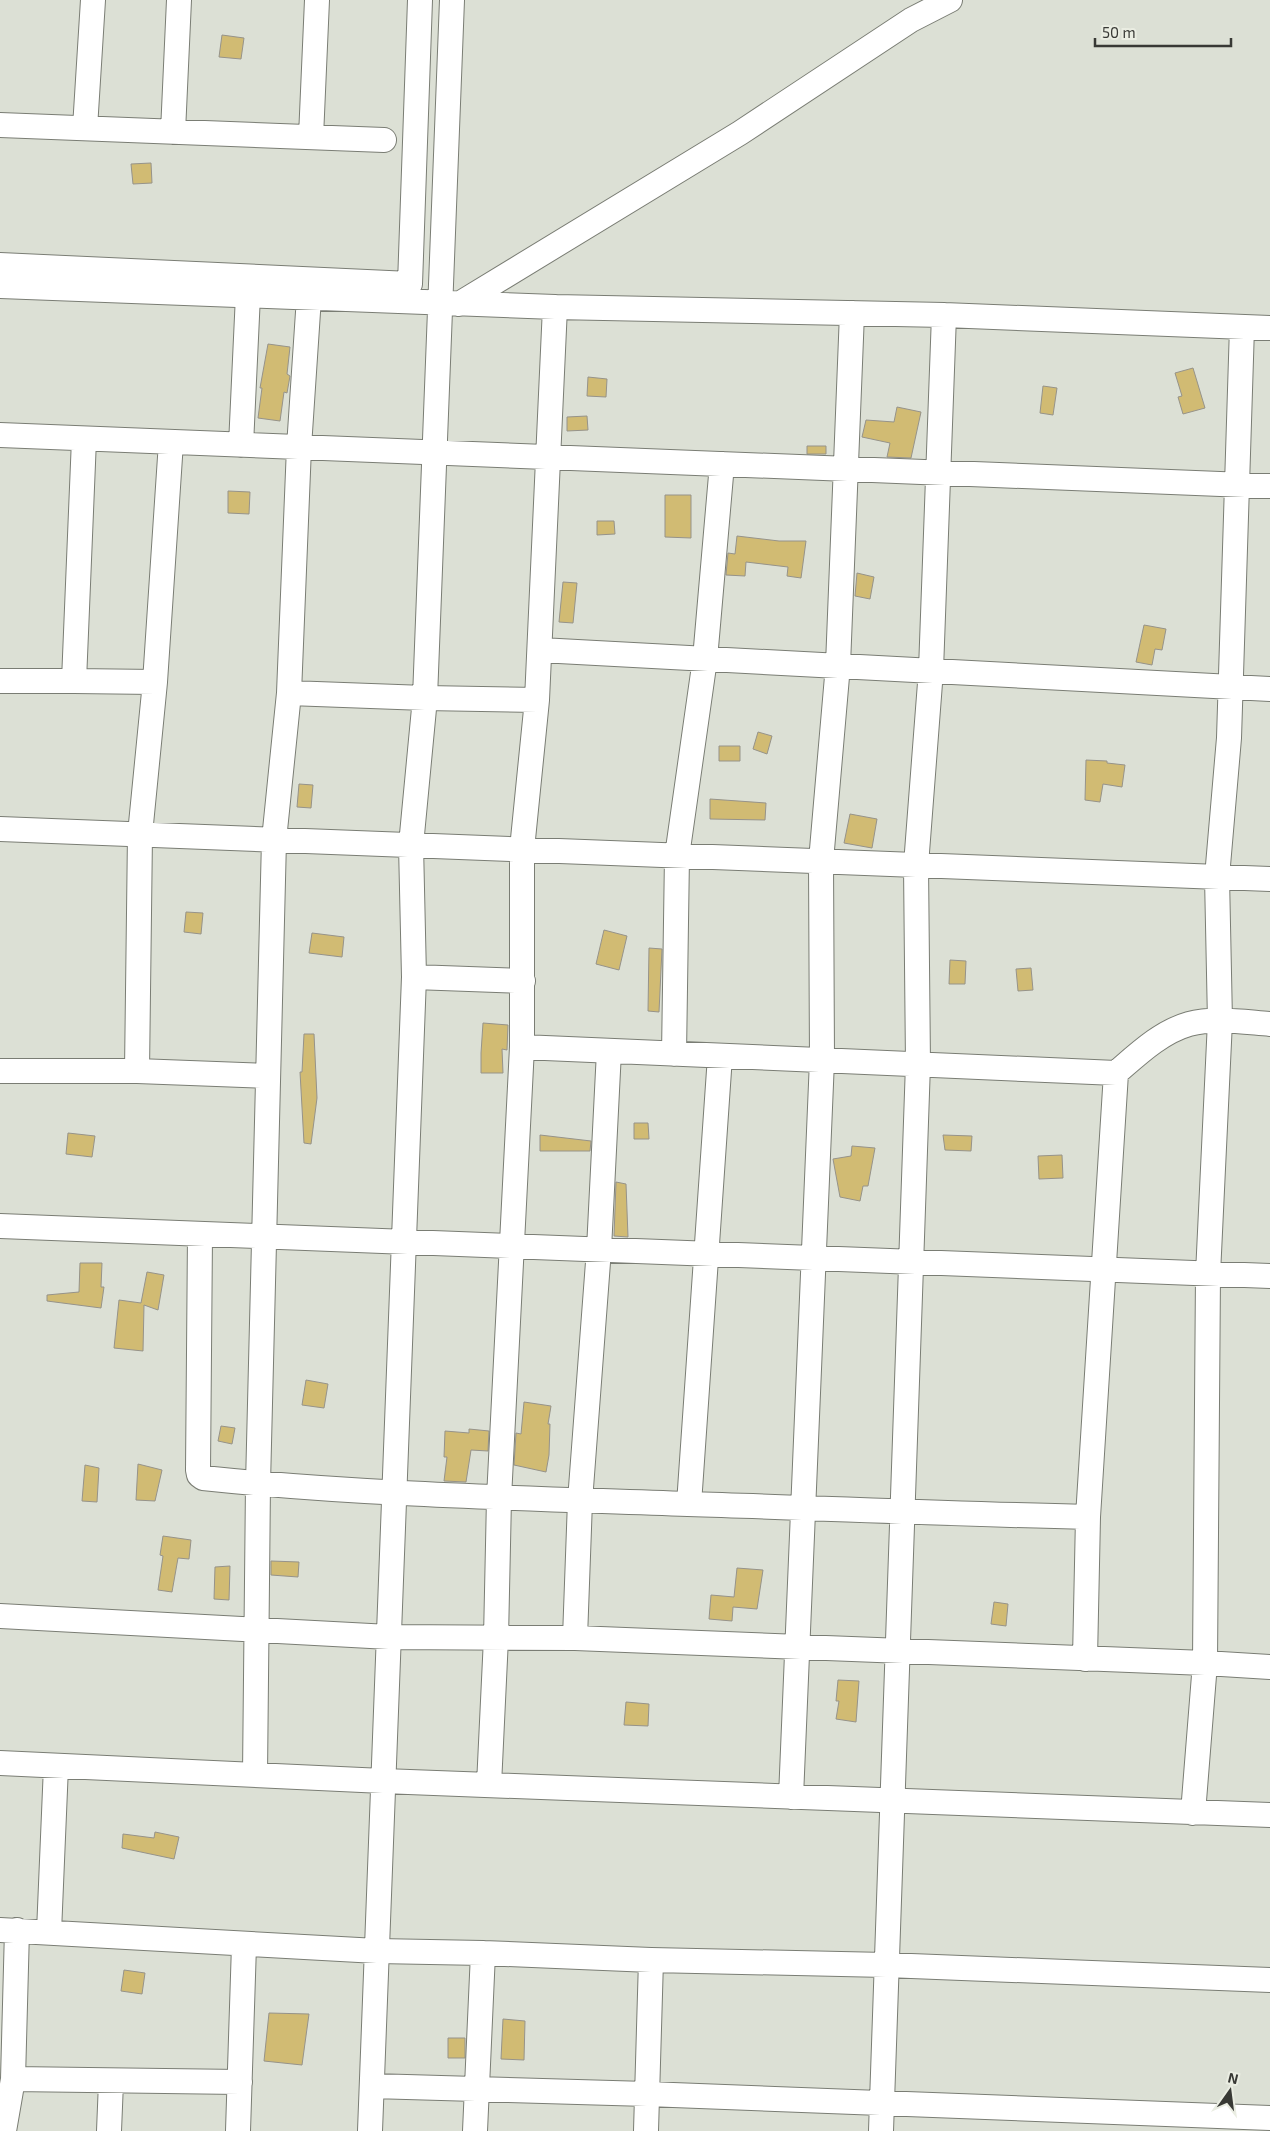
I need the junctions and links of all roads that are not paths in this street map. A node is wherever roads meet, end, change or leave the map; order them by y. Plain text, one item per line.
1 (93, 0) edge
2 (179, 0) edge
3 (317, 0) edge
4 (420, 0) edge
5 (452, 0) edge
6 (950, 0) edge
7 (912, 10) edge
8 (0, 125) edge
9 (85, 128) junction
10 (173, 132) junction
11 (311, 137) junction
12 (384, 140) dead end
13 (0, 265) edge
14 (0, 286) edge
15 (248, 295) junction
16 (309, 298) junction
17 (450, 303) junction
18 (555, 306) junction
19 (852, 313) junction
20 (944, 314) junction
21 (1242, 327) junction
22 (1270, 328) edge
23 (0, 435) edge
24 (84, 439) junction
25 (171, 442) junction
26 (241, 445) junction
27 (299, 447) junction
28 (434, 452) junction
29 (548, 457) junction
30 (722, 464) junction
31 (846, 469) junction
32 (938, 472) junction
33 (1236, 484) junction
34 (1270, 486) edge
35 (540, 650) junction
36 (705, 659) junction
37 (838, 665) junction
38 (931, 670) junction
39 (0, 681) edge
40 (74, 681) junction
41 (154, 682) junction
42 (1230, 688) junction
43 (1270, 689) edge
44 (289, 693) junction
45 (425, 698) junction
46 (537, 700) junction
47 (0, 829) edge
48 (140, 834) junction
49 (274, 840) junction
50 (411, 845) junction
51 (522, 849) junction
52 (677, 856) junction
53 (821, 861) junction
54 (916, 865) junction
55 (1217, 877) junction
56 (1270, 879) edge
57 (414, 977) junction
58 (523, 981) junction
59 (1220, 1021) junction
60 (1270, 1024) edge
61 (522, 1047) junction
62 (609, 1051) junction
63 (674, 1054) junction
64 (720, 1056) junction
65 (822, 1060) junction
66 (918, 1064) junction
67 (0, 1071) edge
68 (137, 1071) junction
69 (1116, 1073) junction
70 (268, 1076) junction
71 (0, 1226) edge
72 (200, 1235) junction
73 (264, 1236) junction
74 (404, 1242) junction
75 (513, 1246) junction
76 (599, 1249) junction
77 (708, 1254) junction
78 (814, 1258) junction
79 (911, 1262) junction
80 (1102, 1269) junction
81 (1208, 1274) junction
82 (1270, 1276) edge
83 (258, 1484) junction
84 (394, 1492) junction
85 (499, 1498) junction
86 (580, 1501) junction
87 (689, 1504) junction
88 (803, 1509) junction
89 (902, 1513) junction
90 (1088, 1517) junction
91 (0, 1616) edge
92 (257, 1631) junction
93 (389, 1637) junction
94 (496, 1638) junction
95 (574, 1638) junction
96 (798, 1648) junction
97 (897, 1651) junction
98 (1085, 1659) junction
99 (1205, 1663) junction
100 (1270, 1667) edge
101 (0, 1763) edge
102 (56, 1766) junction
103 (255, 1775) junction
104 (384, 1781) junction
105 (489, 1785) junction
106 (791, 1797) junction
107 (892, 1801) junction
108 (1193, 1813) junction
109 (1270, 1815) edge
110 (8, 1930) edge
111 (49, 1932) junction
112 (244, 1945) junction
113 (377, 1951) junction
114 (483, 1953) junction
115 (651, 1960) junction
116 (886, 1965) junction
117 (1270, 1980) edge
118 (14, 2080) junction
119 (111, 2082) junction
120 (240, 2082) junction
121 (372, 2086) junction
122 (477, 2090) junction
123 (647, 2094) junction
124 (881, 2104) junction
125 (1270, 2118) edge
126 (4, 2131) edge
127 (109, 2131) edge
128 (238, 2131) edge
129 (370, 2131) edge
130 (475, 2131) edge
131 (646, 2131) edge
132 (880, 2131) edge

1 - 9 street
2 - 10 street
3 - 11 street
4 - 13 street
5 - 17 street
6 - 7 street
7 - 17 street
8 - 9 street
9 - 10 street
10 - 11 street
11 - 12 street
14 - 15 street
15 - 16 street
15 - 26 street
16 - 17 street
16 - 27 street
17 - 18 street
17 - 28 street
18 - 19 street
18 - 29 street
19 - 20 street
19 - 31 street
20 - 21 street
20 - 32 street
21 - 22 street
21 - 33 street
23 - 24 street
24 - 25 street
24 - 40 street
25 - 26 street
25 - 41 street
26 - 27 street
27 - 28 street
27 - 44 street
28 - 29 street
28 - 45 street
29 - 30 street
29 - 35 street
30 - 31 street
30 - 36 street
31 - 32 street
31 - 37 street
32 - 33 street
32 - 38 street
33 - 34 street
33 - 42 street
35 - 36 street
35 - 46 street
36 - 37 street
36 - 52 street
37 - 38 street
37 - 53 street
38 - 42 street
38 - 54 street
39 - 40 street
40 - 41 street
41 - 48 street
42 - 43 street
42 - 55 street
44 - 45 street
44 - 49 street
45 - 46 street
45 - 50 street
46 - 51 street
47 - 48 street
48 - 49 street
48 - 68 street
49 - 50 street
49 - 70 street
50 - 51 street
50 - 57 street
51 - 52 street
51 - 58 street
52 - 53 street
52 - 63 street
53 - 54 street
53 - 65 street
54 - 55 street
54 - 66 street
55 - 56 street
55 - 59 street
57 - 58 street
57 - 74 street
58 - 61 street
59 - 60 street
59 - 69 street
59 - 81 street
61 - 62 street
61 - 75 street
62 - 63 street
62 - 76 street
63 - 64 street
64 - 65 street
64 - 77 street
65 - 66 street
65 - 78 street
66 - 69 street
66 - 79 street
67 - 68 street
68 - 70 street
69 - 80 street
70 - 73 street
71 - 72 street
72 - 73 street
72 - 83 street
73 - 74 street
73 - 83 street
74 - 75 street
74 - 84 street
75 - 76 street
75 - 85 street
76 - 77 street
76 - 86 street
77 - 78 street
77 - 87 street
78 - 79 street
78 - 88 street
79 - 80 street
79 - 89 street
80 - 81 street
80 - 90 street
81 - 82 street
81 - 99 street
83 - 84 street
83 - 92 street
84 - 85 street
84 - 93 street
85 - 86 street
85 - 94 street
86 - 87 street
86 - 95 street
87 - 88 street
88 - 89 street
88 - 96 street
89 - 90 street
89 - 97 street
90 - 98 street
91 - 92 street
92 - 93 street
92 - 103 street
93 - 94 street
93 - 104 street
94 - 95 street
94 - 105 street
95 - 96 street
96 - 97 street
96 - 106 street
97 - 98 street
97 - 107 street
98 - 99 street
99 - 100 street
99 - 108 street
101 - 102 street
102 - 103 street
102 - 111 street
103 - 104 street
104 - 105 street
104 - 113 street
105 - 106 street
106 - 107 street
107 - 108 street
107 - 116 street
108 - 109 street
110 - 111 street
110 - 118 street
111 - 112 street
112 - 113 street
112 - 120 street
113 - 114 street
113 - 121 street
114 - 115 street
114 - 122 street
115 - 116 street
115 - 123 street
116 - 117 street
116 - 124 street
118 - 119 street
118 - 126 street
119 - 120 street
119 - 127 street
120 - 128 street
121 - 122 street
121 - 129 street
122 - 123 street
122 - 130 street
123 - 124 street
123 - 131 street
124 - 125 street
124 - 132 street

